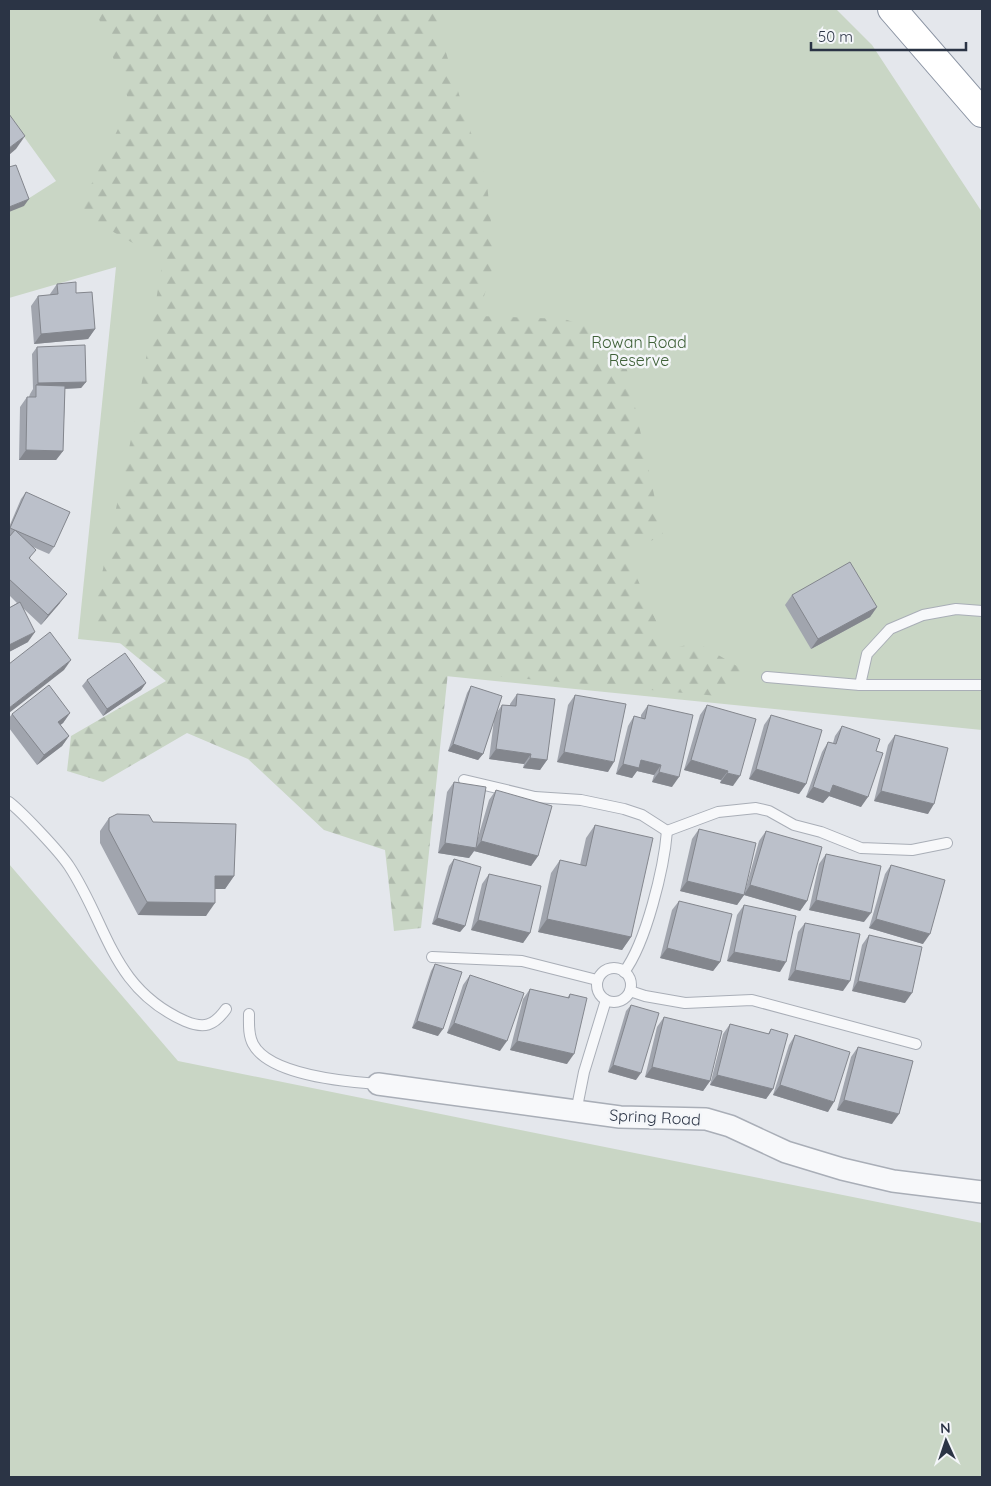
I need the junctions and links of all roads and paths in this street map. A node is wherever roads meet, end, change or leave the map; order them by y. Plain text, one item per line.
1 (892, 9) edge
2 (982, 113) edge
3 (982, 611) edge
4 (767, 677) dead end
5 (860, 685) junction
6 (982, 685) edge
7 (464, 780) dead end
8 (9, 802) edge
9 (667, 831) junction
10 (946, 843) dead end
11 (432, 957) dead end
12 (624, 972) junction
13 (597, 980) junction
14 (630, 991) junction
15 (606, 1000) junction
16 (226, 1009) dead end
17 (249, 1014) dead end
18 (916, 1044) dead end
19 (378, 1084) joint
20 (576, 1112) junction
21 (982, 1192) edge

1 - 2 highway
3 - 5 lane
4 - 5 lane
5 - 6 lane
7 - 9 lane
8 - 16 lane
9 - 10 lane
9 - 12 lane
11 - 13 lane
12 - 13 lane
12 - 14 lane
13 - 15 lane
14 - 15 lane
14 - 18 lane
15 - 20 lane
17 - 19 lane
19 - 20 street, Spring Road
20 - 21 street, Spring Road

